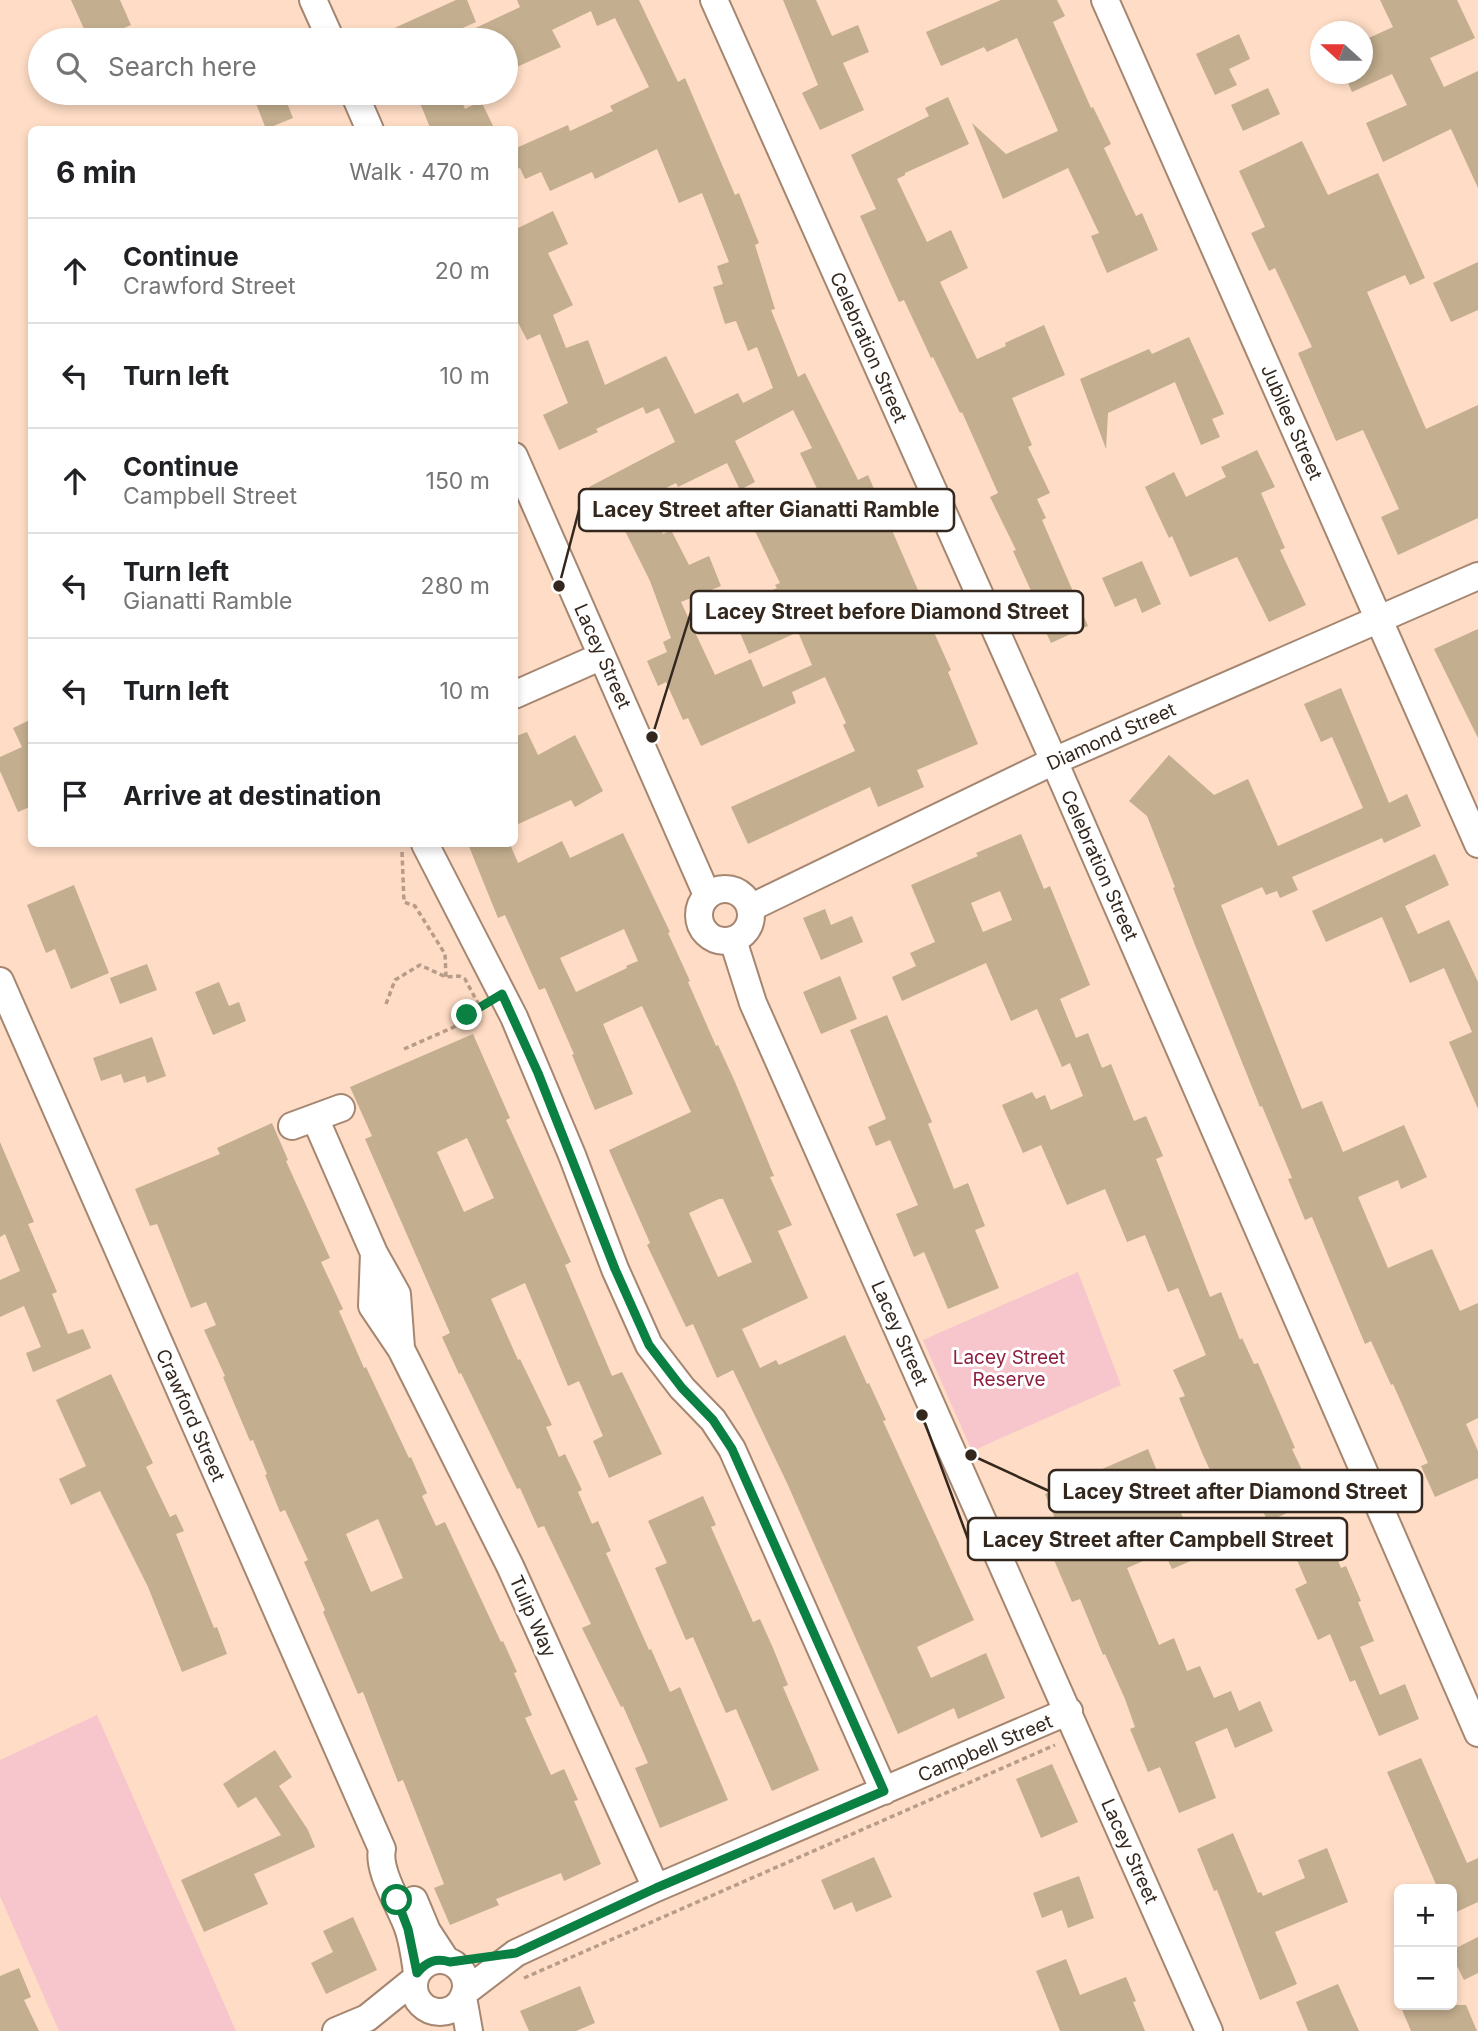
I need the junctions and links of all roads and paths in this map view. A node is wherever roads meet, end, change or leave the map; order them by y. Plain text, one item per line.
1 (313, 0) edge
2 (714, 0) edge
3 (1105, 0) edge
4 (326, 28) edge
5 (359, 105) edge
6 (368, 126) edge
7 (518, 466) edge
8 (1478, 576) edge
9 (1378, 619) junction
10 (602, 656) junction
11 (518, 693) edge
12 (1054, 761) junction
13 (1478, 844) edge
14 (412, 847) edge
15 (415, 847) edge
16 (707, 895) junction
17 (750, 908) junction
18 (733, 940) junction
19 (446, 977) junction
20 (0, 981) edge
21 (502, 994) junction
22 (386, 1004) dead end
23 (480, 1007) junction
24 (404, 1049) dead end
25 (341, 1108) dead end
26 (1074, 1723) junction
27 (1478, 1733) edge
28 (884, 1791) junction
29 (382, 1849) junction
30 (656, 1888) junction
31 (516, 1953) junction
32 (448, 1961) junction
33 (416, 1976) junction
34 (515, 1982) dead end
35 (464, 1994) junction
36 (367, 2018) junction
37 (438, 2018) edge
38 (337, 2031) edge
39 (469, 2031) edge
40 (1209, 2031) edge

1 - 4 street
2 - 12 street, Celebration Street
3 - 9 street, Jubilee Street
5 - 6 street
7 - 10 street, Lacey Street
8 - 9 street, Diamond Street
9 - 12 street, Diamond Street
9 - 13 street, Jubilee Street
10 - 11 street
10 - 16 street, Lacey Street
12 - 17 street, Diamond Street
12 - 27 street, Celebration Street
14 - 19 path
15 - 21 street
16 - 17 street
16 - 18 street
17 - 18 street
18 - 26 street, Lacey Street
19 - 22 path
19 - 23 path
20 - 29 street, Crawford Street
21 - 23 path
21 - 28 street
23 - 24 path
25 - 30 street, Tulip Way
26 - 28 street, Campbell Street
26 - 34 path
26 - 40 street, Lacey Street
28 - 30 street, Campbell Street
29 - 32 street, Crawford Street
29 - 33 street, Crawford Street
30 - 31 street, Campbell Street
31 - 32 street, Campbell Street
31 - 35 street, Campbell Street
32 - 33 street
32 - 35 street
33 - 36 street
33 - 37 street
35 - 37 street
35 - 39 street
36 - 37 street
36 - 38 street

